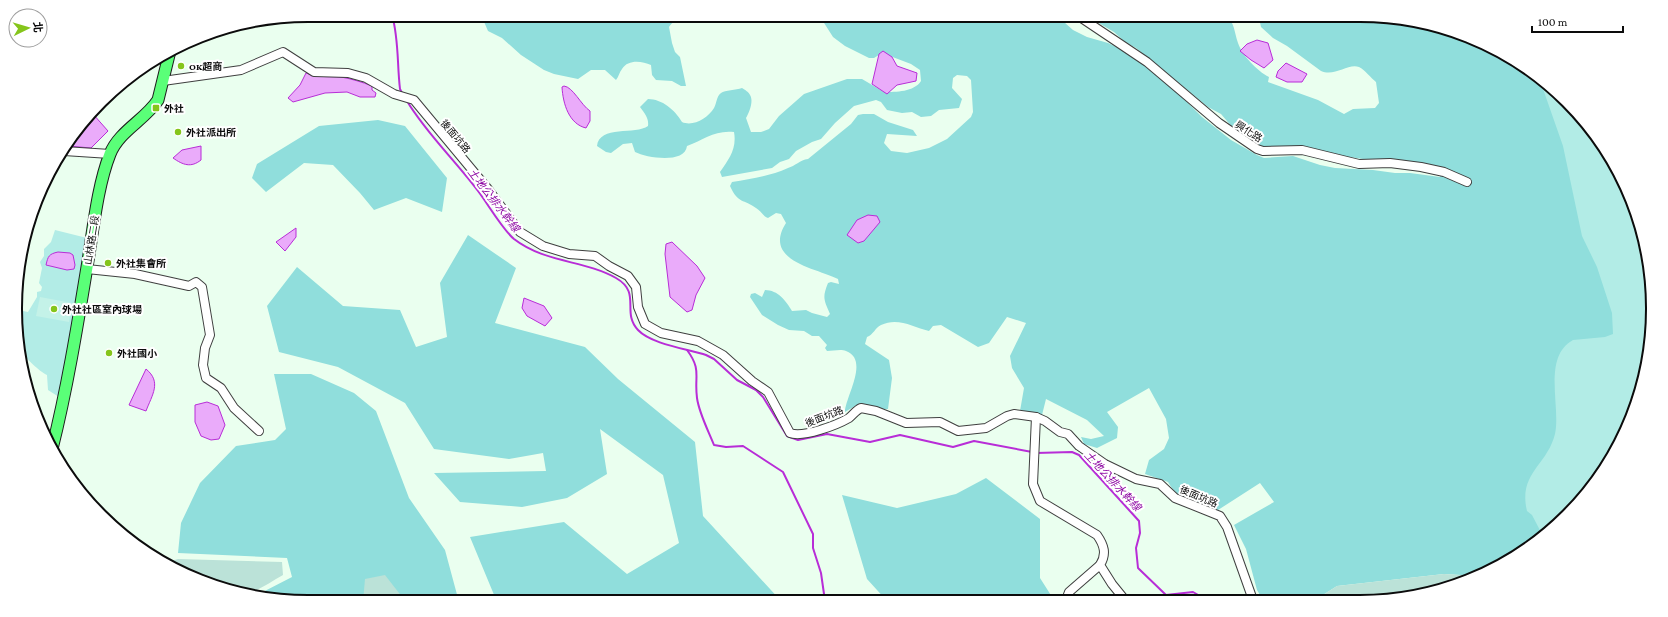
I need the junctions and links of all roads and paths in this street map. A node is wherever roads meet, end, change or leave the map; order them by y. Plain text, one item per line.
1 (1087, 22) edge
2 (168, 58) edge
3 (163, 81) junction
4 (69, 151) edge
5 (110, 154) junction
6 (1467, 182) dead end
7 (87, 269) junction
8 (1036, 417) junction
9 (259, 431) dead end
10 (54, 440) edge
11 (1100, 565) junction
12 (1067, 595) edge
13 (1121, 595) edge
14 (1251, 595) edge

1 - 6 street, 興化路
2 - 3 main road, 山林路二段
3 - 5 main road, 山林路二段
3 - 8 street, 後面坑路
4 - 5 street
5 - 7 main road, 山林路二段
7 - 9 street
7 - 10 main road, 山林路二段
8 - 11 street
8 - 14 street, 後面坑路
11 - 12 street
11 - 13 street

